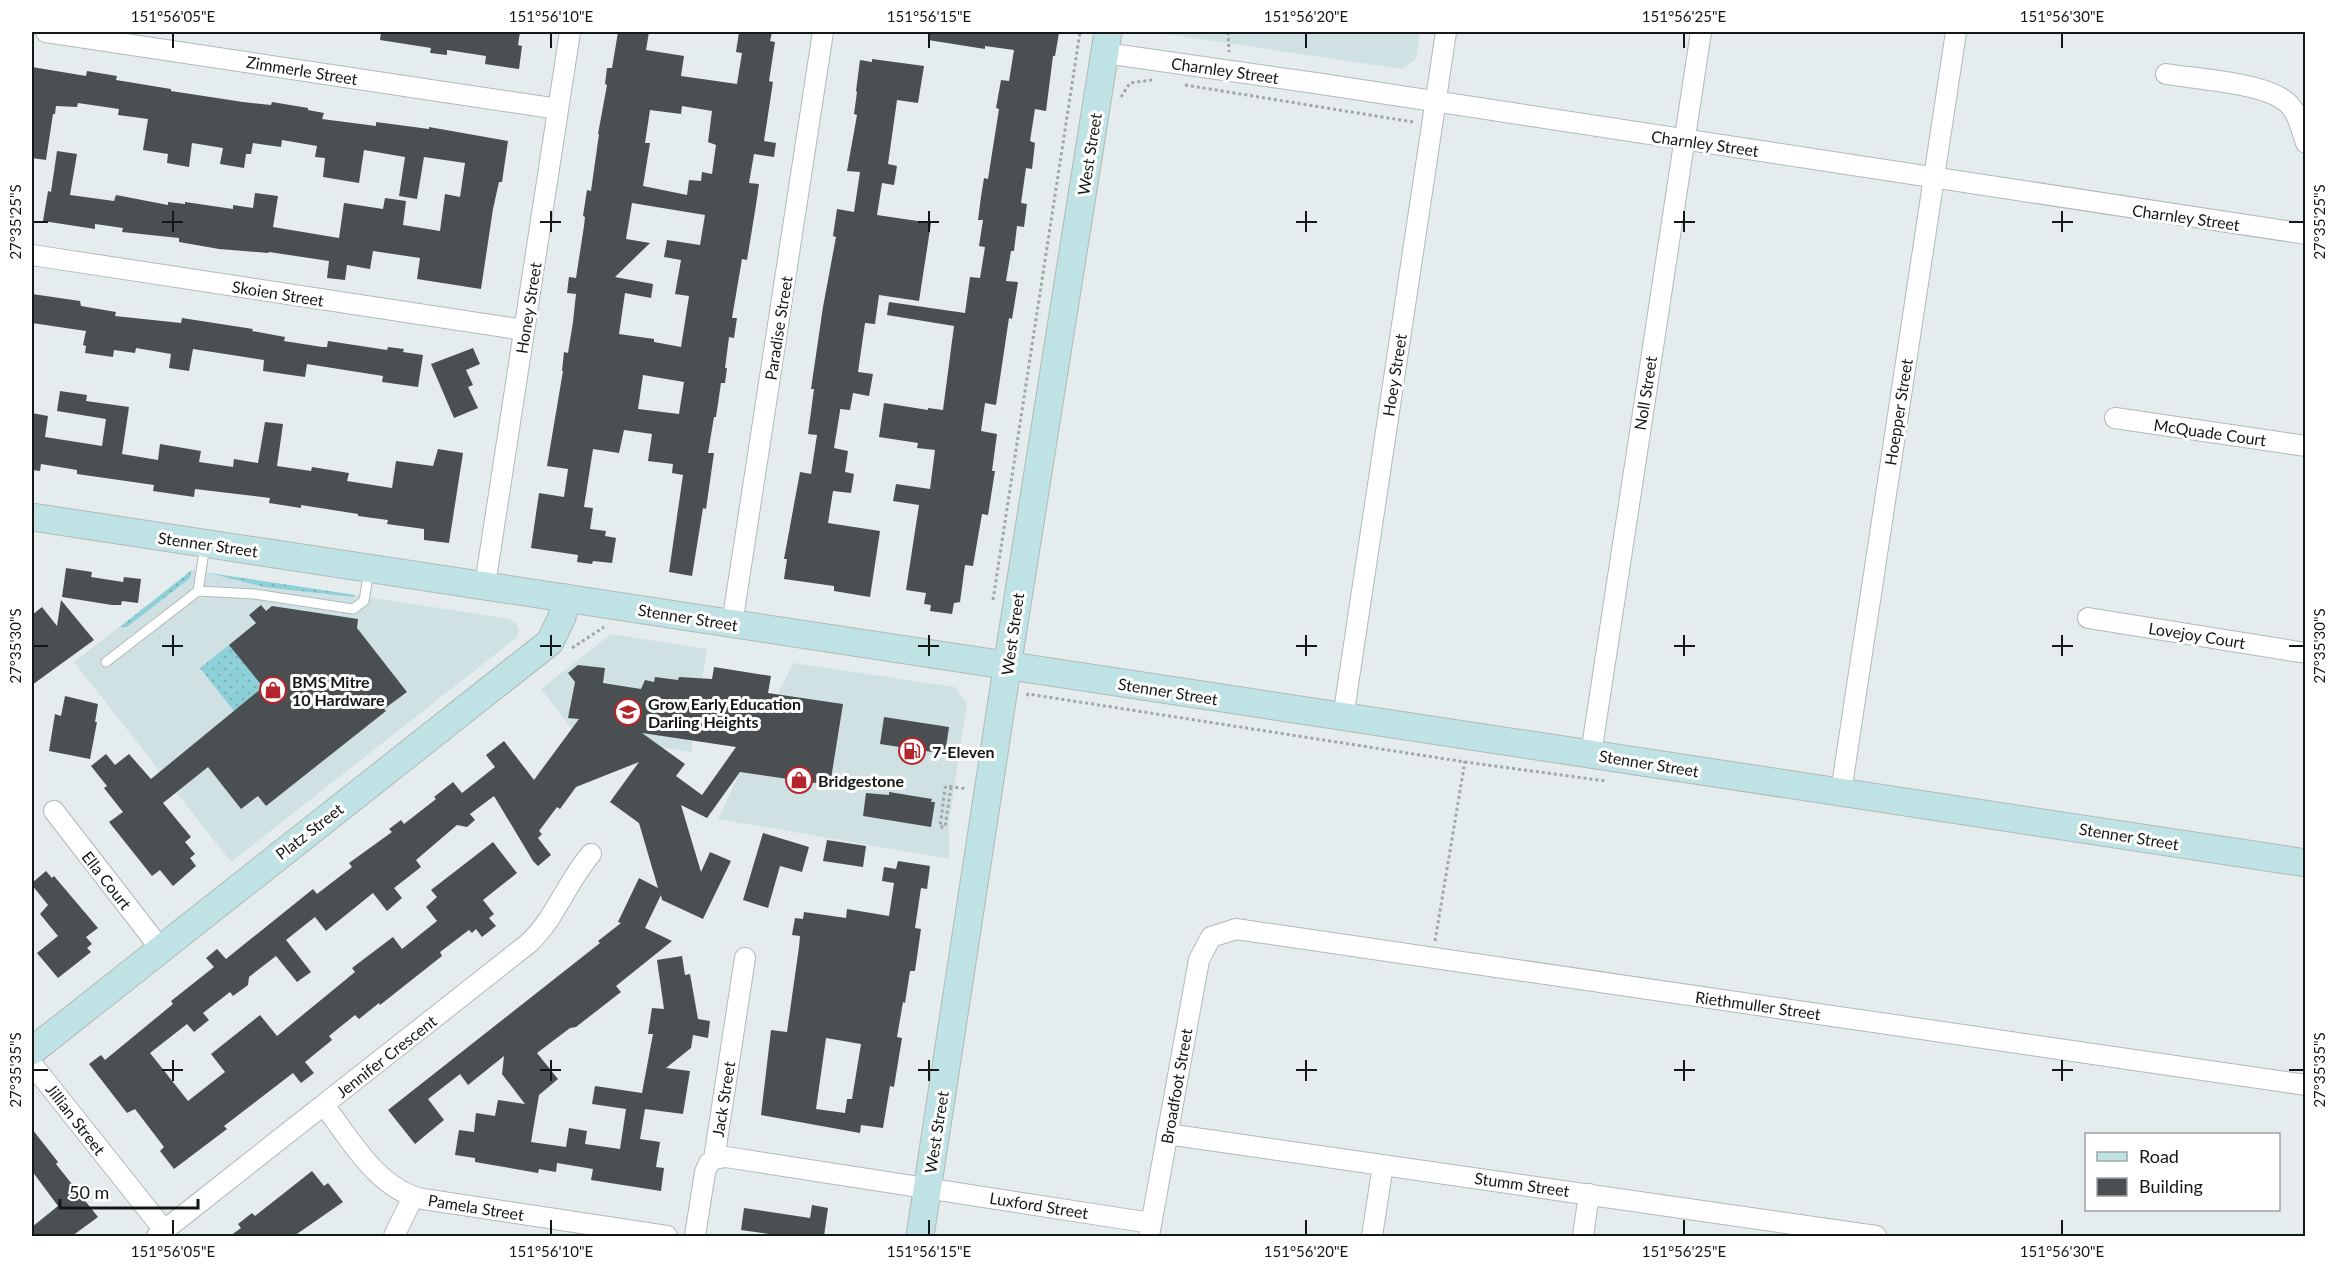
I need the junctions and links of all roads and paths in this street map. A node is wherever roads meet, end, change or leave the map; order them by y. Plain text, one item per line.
1 (46, 32) edge
2 (570, 32) edge
3 (823, 32) edge
4 (1080, 32) edge
5 (1228, 32) edge
6 (1446, 32) edge
7 (1701, 32) edge
8 (1956, 32) edge
9 (1106, 42) edge
10 (1229, 52) dead end
11 (2166, 75) dead end
12 (1163, 82) dead end
13 (1175, 84) dead end
14 (1119, 101) dead end
15 (1435, 103) junction
16 (558, 109) junction
17 (1432, 125) junction
18 (1684, 140) junction
19 (2306, 143) edge
20 (1933, 176) junction
21 (2306, 234) edge
22 (32, 255) edge
23 (524, 330) junction
24 (2115, 418) dead end
25 (2306, 446) edge
26 (32, 518) edge
27 (205, 543) junction
28 (370, 568) junction
29 (485, 585) junction
30 (198, 591) junction
31 (566, 598) junction
32 (992, 603) dead end
33 (2088, 618) dead end
34 (732, 624) junction
35 (2306, 653) edge
36 (106, 662) dead end
37 (1008, 667) junction
38 (1343, 718) junction
39 (1469, 736) junction
40 (1591, 754) junction
41 (951, 787) junction
42 (969, 790) dead end
43 (1841, 792) junction
44 (54, 811) dead end
45 (591, 854) dead end
46 (2305, 856) edge
47 (1211, 937) joint
48 (160, 948) junction
49 (745, 958) dead end
50 (1432, 958) junction
51 (32, 1051) edge
52 (32, 1064) edge
53 (2306, 1085) edge
54 (324, 1105) junction
55 (1167, 1134) junction
56 (714, 1159) junction
57 (1383, 1165) junction
58 (928, 1188) junction
59 (1589, 1194) junction
60 (412, 1197) junction
61 (1150, 1230) edge
62 (1803, 1231) edge
63 (161, 1233) edge
64 (394, 1236) edge
65 (667, 1236) edge
66 (695, 1236) edge
67 (920, 1236) edge
68 (1372, 1236) edge
69 (1583, 1236) edge
70 (1876, 1236) edge

1 - 16 street, Zimmerle Street
2 - 16 street, Honey Street
3 - 34 street, Paradise Street
4 - 32 path
5 - 10 path
6 - 15 street, Hoey Street
7 - 18 street, Noll Street
8 - 20 street, Hoepper Street
9 - 15 street, Charnley Street
9 - 37 main road, West Street
11 - 19 street
12 - 14 path
13 - 17 path
15 - 17 street, Hoey Street
15 - 18 street, Charnley Street
16 - 23 street, Honey Street
17 - 38 street, Hoey Street
18 - 20 street, Charnley Street
18 - 40 street, Noll Street
20 - 21 street, Charnley Street
20 - 43 street, Hoepper Street
22 - 23 street, Skoien Street
23 - 29 street, Honey Street
24 - 25 street, McQuade Court
26 - 27 main road, Stenner Street
27 - 28 main road, Stenner Street
27 - 30 lane
28 - 29 main road, Stenner Street
28 - 30 lane
29 - 31 main road, Stenner Street
30 - 36 lane
31 - 34 main road, Stenner Street
31 - 48 main road, Platz Street
33 - 35 street, Lovejoy Court
34 - 37 main road, Stenner Street
37 - 38 main road, Stenner Street
37 - 58 main road, West Street
38 - 39 main road, Stenner Street
39 - 40 main road, Stenner Street
39 - 50 path
40 - 43 main road, Stenner Street
41 - 41 path
41 - 42 path
43 - 46 main road, Stenner Street
44 - 48 street, Ella Court
45 - 54 street, Jennifer Crescent
47 - 50 street, Riethmuller Street
47 - 55 street, Broadfoot Street
48 - 51 main road, Platz Street
49 - 56 street, Jack Street
50 - 53 street, Riethmuller Street
52 - 63 street, Jillian Street
54 - 60 street, Pamela Street
54 - 63 street, Jennifer Crescent
55 - 57 street, Stumm Street
55 - 61 street, Broadfoot Street
56 - 58 street
56 - 66 street, Jack Street
57 - 59 street, Stumm Street
57 - 68 street
58 - 61 street, Luxford Street
58 - 67 main road, West Street
59 - 62 street, Stumm Street
59 - 69 street
60 - 64 street
60 - 65 street, Pamela Street
62 - 70 street, Stumm Street

